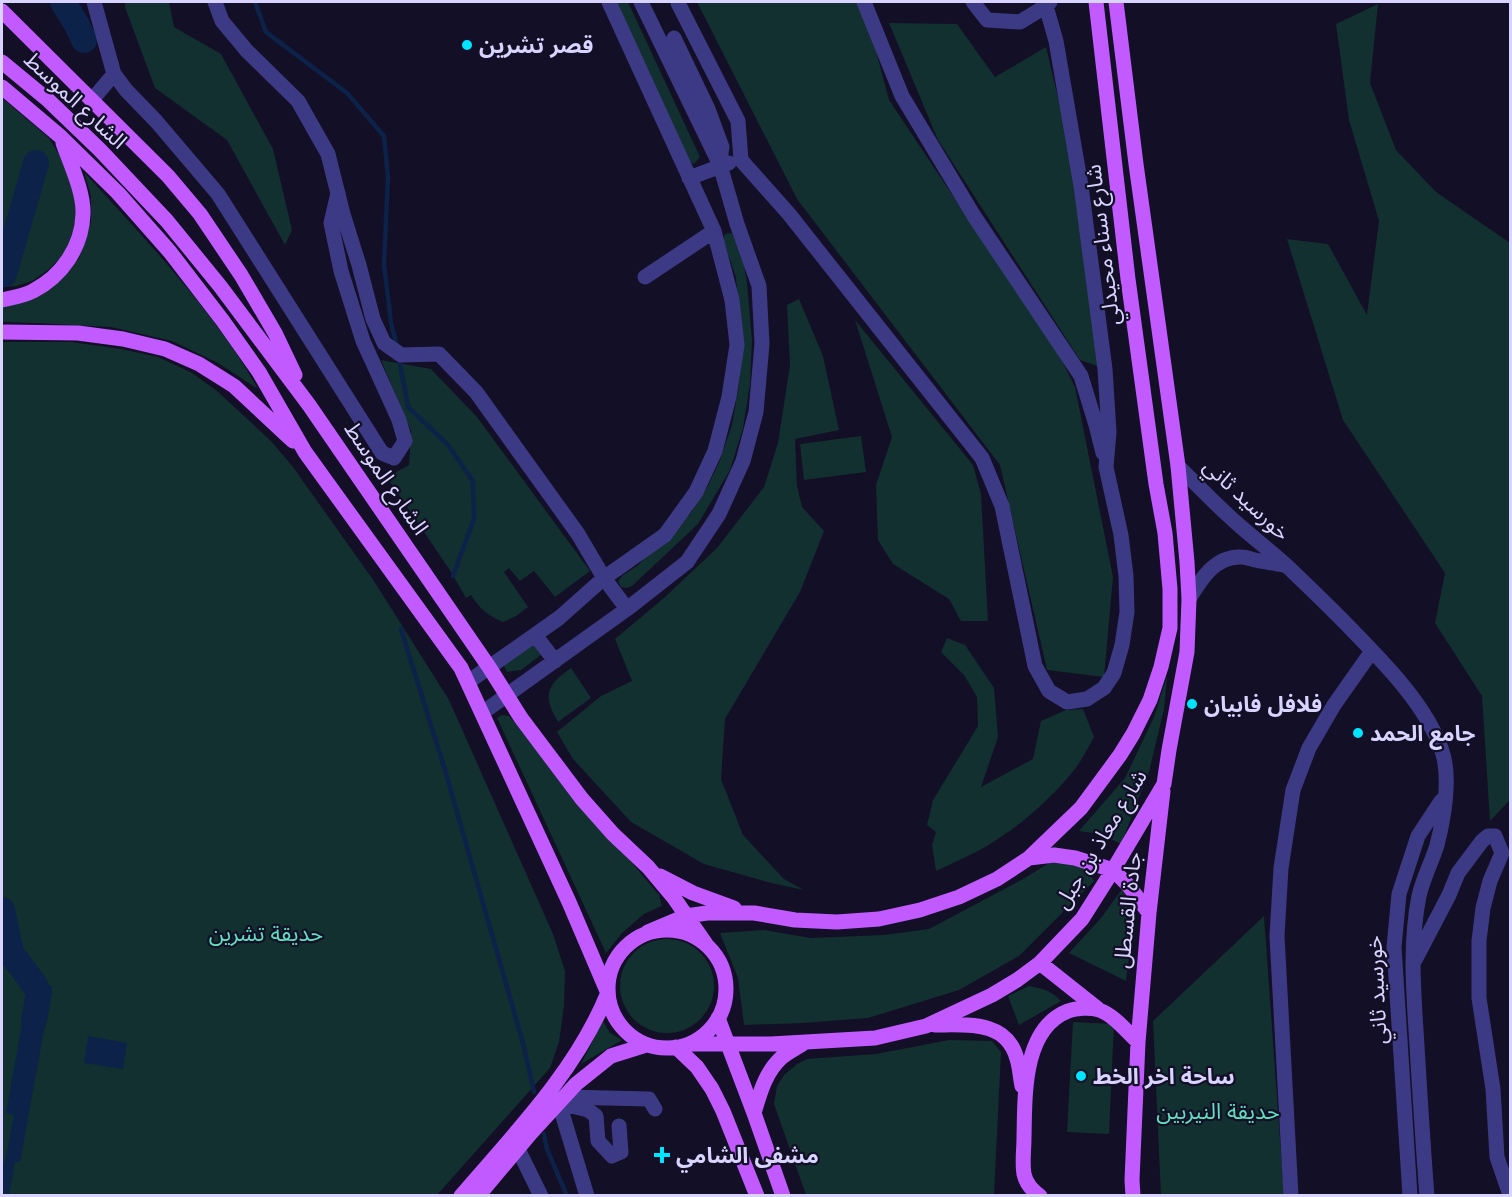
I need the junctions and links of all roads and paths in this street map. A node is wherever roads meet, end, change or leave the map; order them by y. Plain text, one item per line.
1 (94, 2) edge
2 (215, 2) edge
3 (609, 2) edge
4 (641, 2) edge
5 (864, 2) edge
6 (973, 2) edge
7 (1096, 2) edge
8 (1116, 2) edge
9 (678, 3) edge
10 (1048, 4) edge
11 (2, 11) edge
12 (674, 38) dead end
13 (2, 62) edge
14 (114, 74) junction
15 (2, 87) edge
16 (92, 100) junction
17 (61, 137) junction
18 (741, 160) junction
19 (720, 165) junction
20 (689, 178) junction
21 (338, 193) junction
22 (714, 231) junction
23 (645, 277) dead end
24 (2, 300) edge
25 (2, 332) edge
26 (309, 405) junction
27 (305, 452) junction
28 (1178, 466) junction
29 (1106, 467) junction
30 (1156, 484) joint
31 (1286, 565) junction
32 (604, 578) junction
33 (1189, 599) junction
34 (627, 609) junction
35 (535, 635) junction
36 (1372, 651) junction
37 (555, 661) junction
38 (489, 667) junction
39 (468, 682) junction
40 (508, 695) junction
41 (482, 713) junction
42 (1164, 784) junction
43 (1446, 793) junction
44 (1029, 858) junction
45 (648, 867) junction
46 (1113, 870) junction
47 (1149, 913) junction
48 (754, 914) junction
49 (686, 916) junction
50 (648, 932) junction
51 (706, 944) junction
52 (1040, 963) junction
53 (1412, 965) junction
54 (607, 993) junction
55 (1098, 1009) junction
56 (718, 1018) junction
57 (926, 1026) junction
58 (806, 1042) junction
59 (1137, 1042) junction
60 (646, 1045) junction
61 (728, 1045) junction
62 (683, 1046) junction
63 (562, 1100) junction
64 (1025, 1103) junction
65 (655, 1108) dead end
66 (754, 1113) junction
67 (619, 1126) dead end
68 (518, 1149) junction
69 (1510, 1195) edge
70 (461, 1196) edge
71 (478, 1196) edge
72 (541, 1196) edge
73 (587, 1196) edge
74 (758, 1196) edge
75 (783, 1196) edge
76 (1041, 1196) edge
77 (1133, 1196) edge
78 (1291, 1196) edge
79 (1410, 1196) edge
80 (1427, 1196) edge

1 - 14 street
2 - 21 street
3 - 20 street
4 - 19 street
5 - 29 street
6 - 10 street
7 - 30 main road, شارع سناء محيدلي
8 - 28 main road, شارع سناء محيدلي
9 - 18 street
10 - 29 street
11 - 16 main road
12 - 19 street
13 - 26 main road, الشارع الموسط
14 - 16 street
14 - 21 street
15 - 17 main road, الشارع الموسط
16 - 26 main road
17 - 24 main road
17 - 27 main road, الشارع الموسط
18 - 19 street
18 - 29 street
19 - 20 street
19 - 34 street
20 - 22 street
21 - 32 street
22 - 23 street
22 - 32 street
25 - 27 main road
26 - 38 main road, الشارع الموسط
27 - 39 main road, الشارع الموسط
28 - 31 street, خورسيد ثاني
28 - 33 main road, شارع معاذ بن جبل
30 - 44 main road, شارع معاذ بن جبل
31 - 33 street, خورسيد ثاني
31 - 36 street, خورسيد ثاني
32 - 34 street
32 - 35 street
33 - 42 main road, شارع معاذ بن جبل
34 - 37 street
35 - 37 street
35 - 38 street
36 - 43 street, خورسيد ثاني
36 - 78 street
37 - 40 street
38 - 39 street
38 - 40 main road, الشارع الموسط
39 - 41 main road, الشارع الموسط
40 - 41 street
40 - 45 main road, الشارع الموسط
41 - 54 main road, الشارع الموسط
42 - 46 main road, شارع معاذ بن جبل
42 - 47 main road, جادة القسطل
43 - 53 street, خورسيد ثاني
43 - 79 street, خورسيد ثاني
44 - 46 main road
44 - 48 main road, شارع معاذ بن جبل
45 - 48 main road
45 - 49 main road, الشارع الموسط
46 - 47 main road
46 - 52 main road, شارع معاذ بن جبل
47 - 59 main road, جادة القسطل
48 - 49 main road, شارع معاذ بن جبل
49 - 50 main road, شارع معاذ بن جبل
49 - 51 main road, الشارع الموسط
50 - 51 main road
50 - 54 main road
51 - 56 main road
52 - 55 main road
52 - 57 main road, شارع معاذ بن جبل
53 - 69 street
53 - 80 street, خورسيد ثاني
54 - 60 main road
54 - 70 main road
55 - 59 main road
55 - 64 main road
56 - 61 main road
56 - 62 main road
57 - 58 main road, شارع معاذ بن جبل
57 - 64 main road
58 - 61 main road, شارع معاذ بن جبل
58 - 66 main road
59 - 77 main road, جادة القسطل
60 - 62 main road
60 - 63 main road
61 - 62 main road, شارع معاذ بن جبل
61 - 66 main road
62 - 74 main road
63 - 65 street
63 - 67 street
63 - 68 main road
63 - 73 street
64 - 76 main road
66 - 75 main road
68 - 71 main road
68 - 72 street

